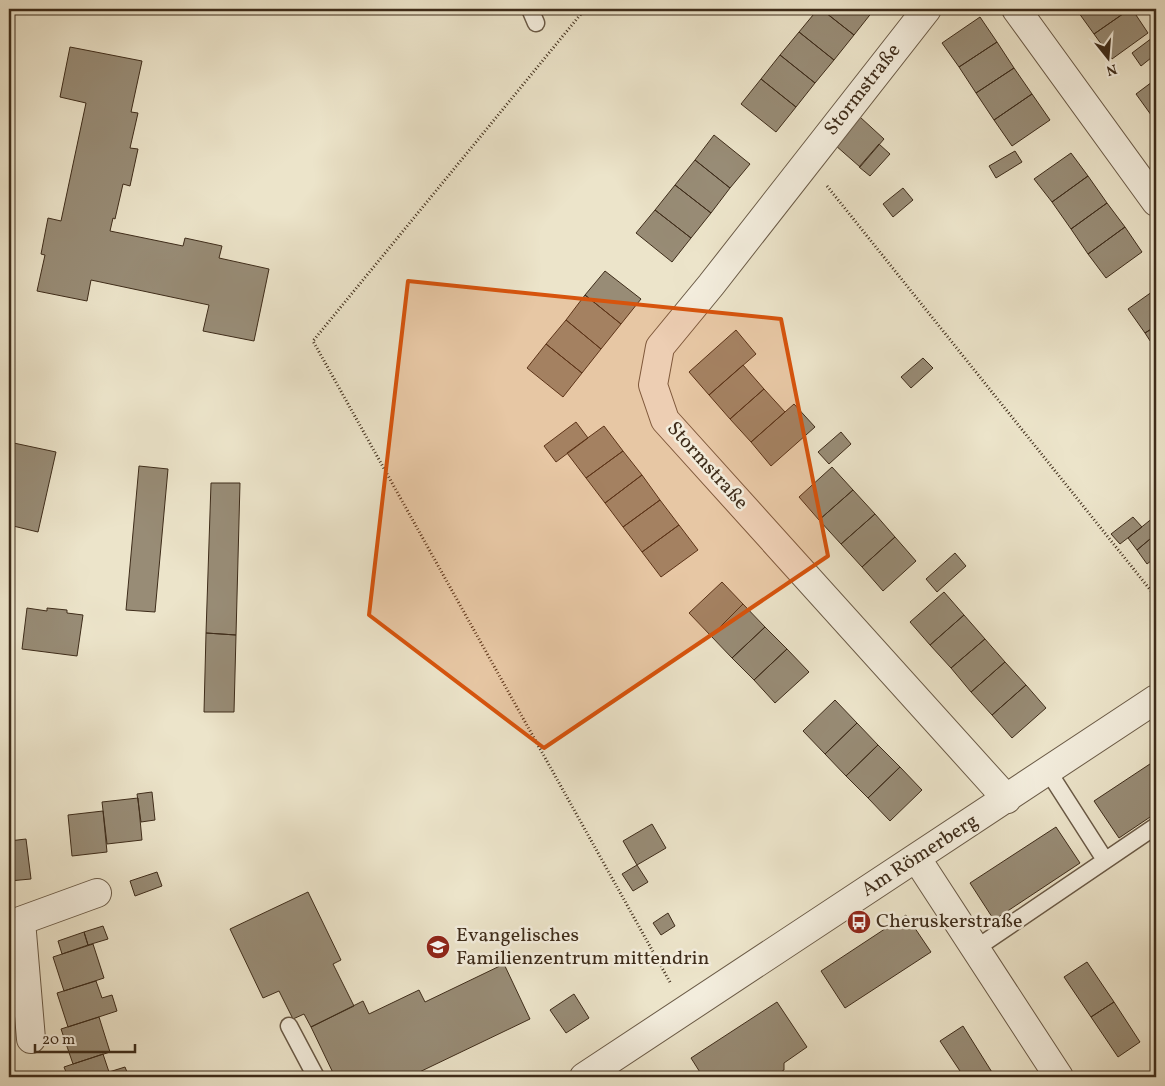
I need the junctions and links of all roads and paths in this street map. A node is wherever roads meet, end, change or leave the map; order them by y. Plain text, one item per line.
1 (584, 9) edge
2 (927, 9) edge
3 (1016, 9) edge
4 (807, 161) junction
5 (1156, 202) edge
6 (1156, 597) edge
7 (1156, 699) edge
8 (1048, 771) junction
9 (1007, 799) junction
10 (1156, 826) edge
11 (916, 859) junction
12 (1105, 860) junction
13 (98, 893) dead end
14 (15, 923) edge
15 (976, 949) junction
16 (685, 1010) junction
17 (289, 1026) dead end
18 (31, 1039) dead end
19 (316, 1077) edge
20 (584, 1077) edge
21 (1059, 1077) edge

1 - 16 path
2 - 4 street, Stormstraße
3 - 5 street
4 - 6 path
4 - 9 street, Stormstraße
7 - 8 street, Am Römerberg
8 - 9 street, Am Römerberg
8 - 12 lane
9 - 11 street, Am Römerberg
10 - 12 lane
11 - 15 street
11 - 16 street, Am Römerberg
12 - 15 lane
13 - 14 street
14 - 18 street
15 - 21 street
16 - 20 street, Am Römerberg
17 - 19 lane

